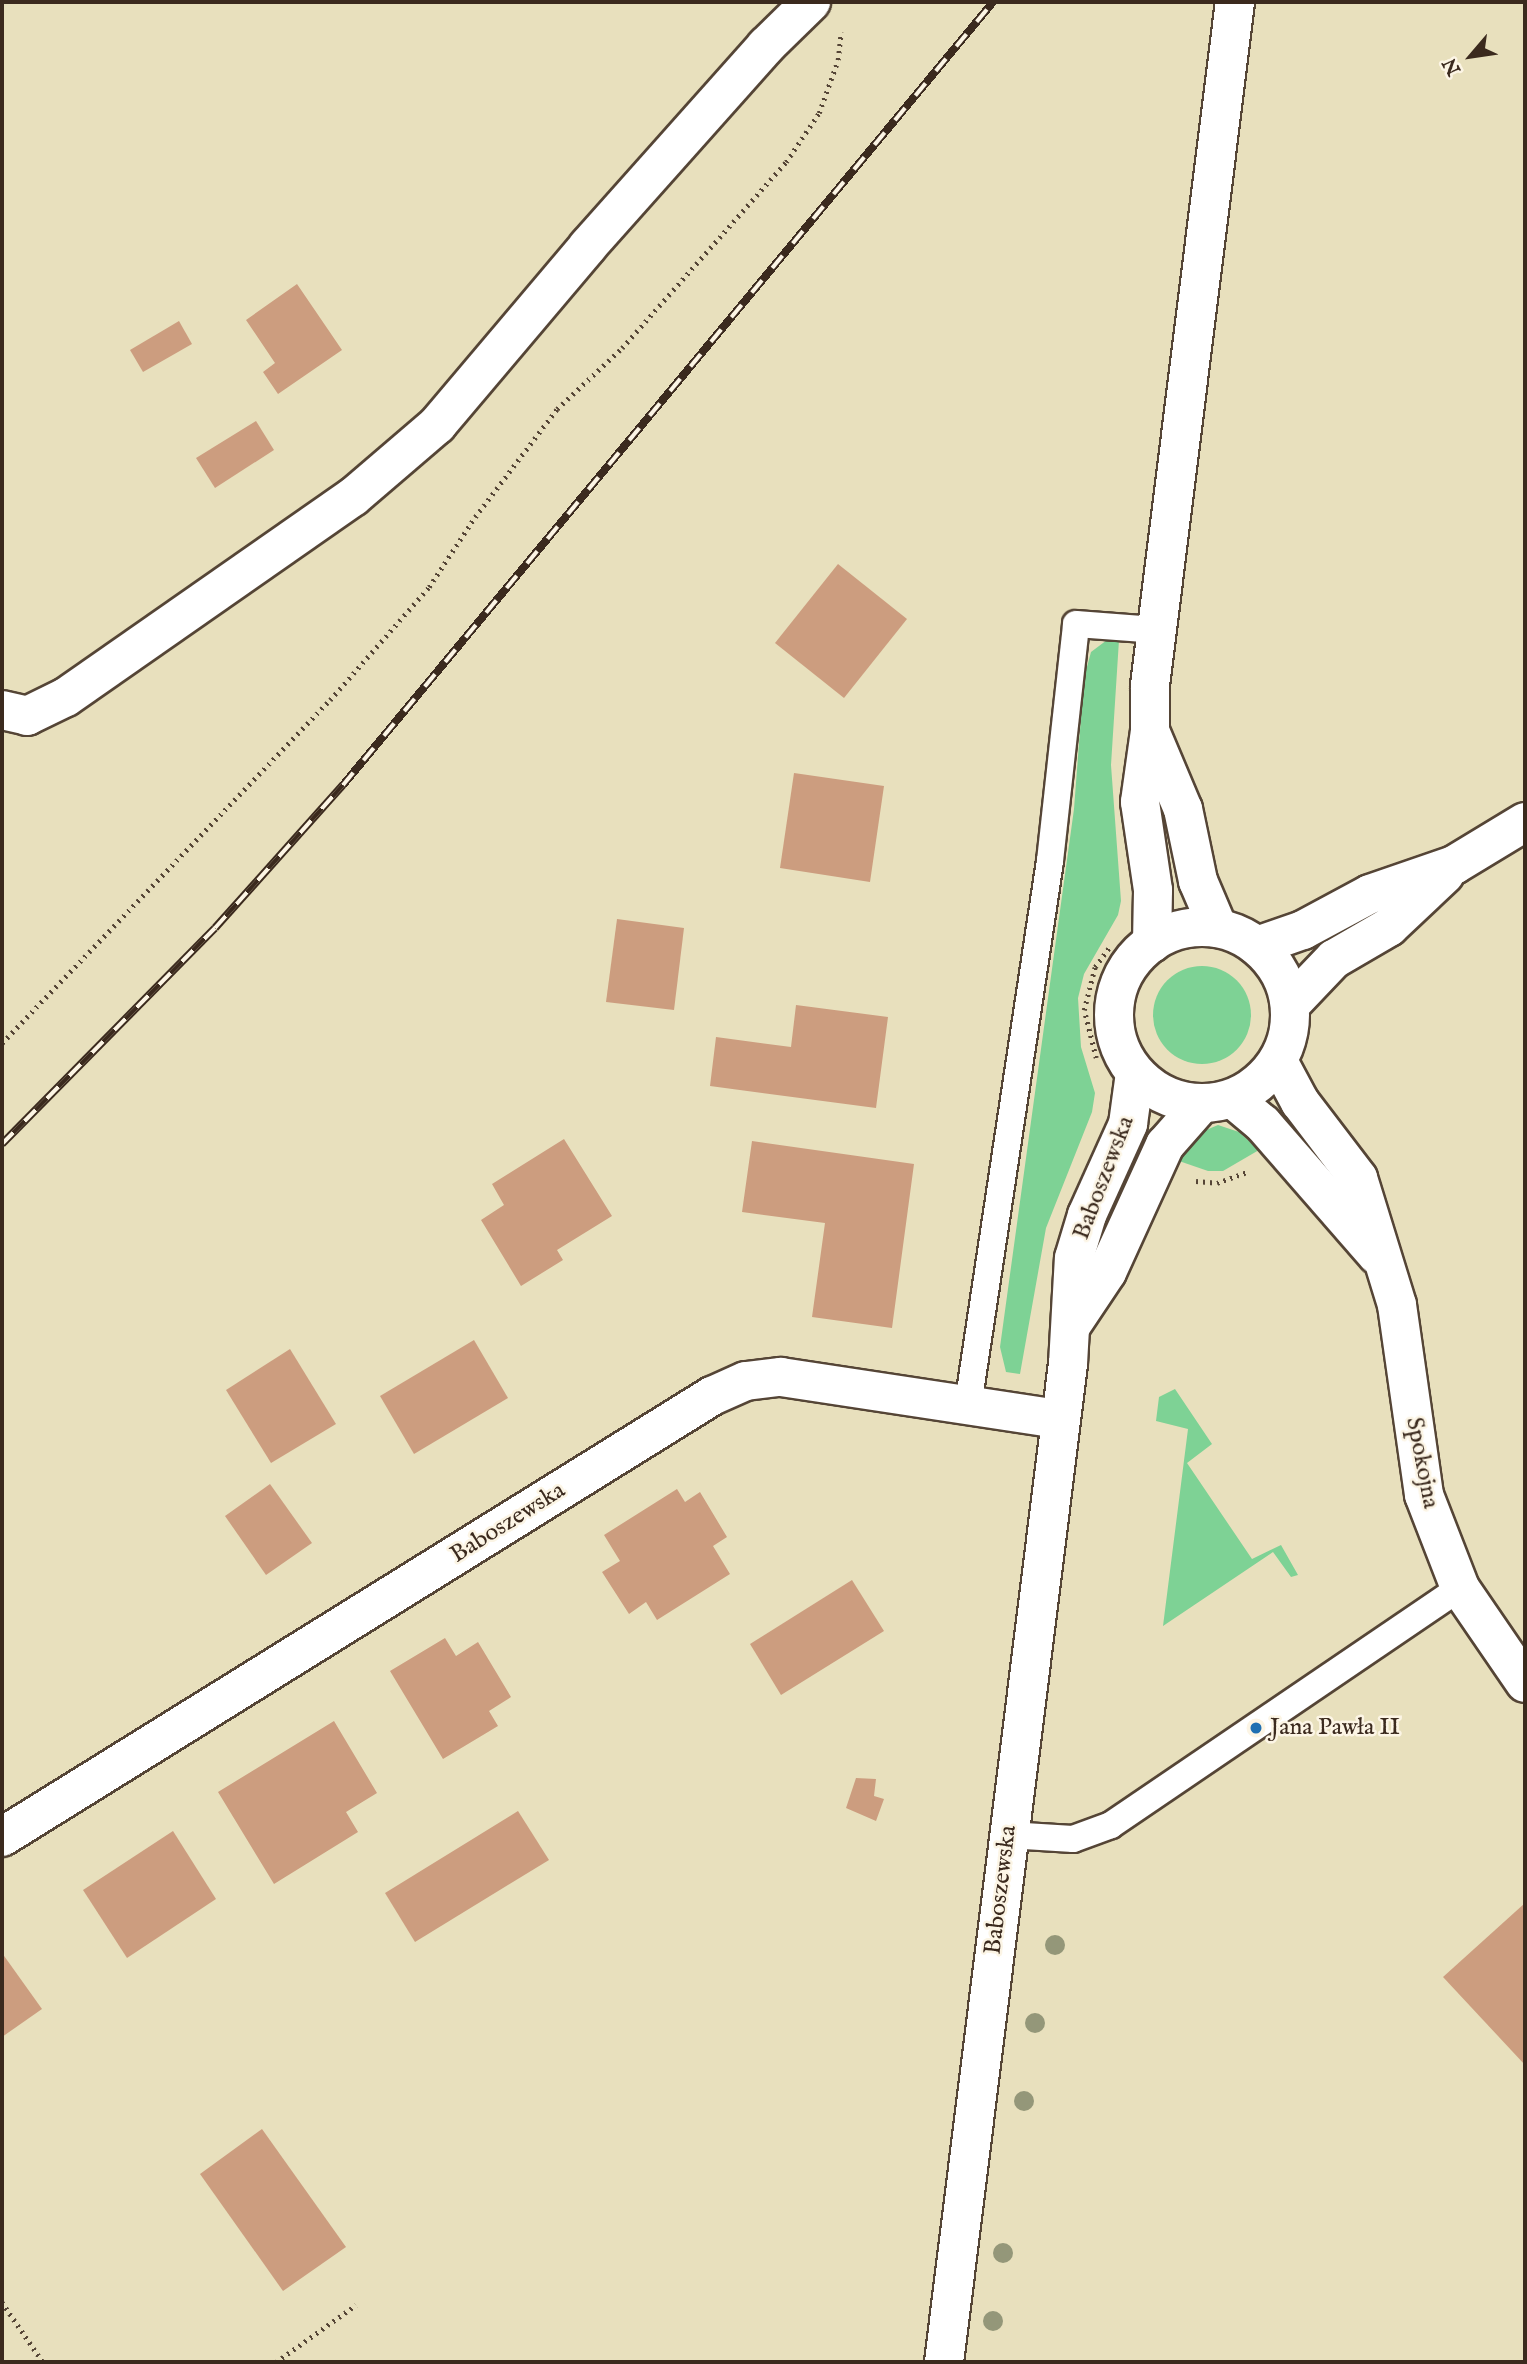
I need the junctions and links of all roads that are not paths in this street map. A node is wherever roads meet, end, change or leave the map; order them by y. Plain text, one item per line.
1 (811, 2) edge
2 (1235, 2) edge
3 (1155, 630) junction
4 (2, 710) edge
5 (1150, 731) junction
6 (1525, 822) edge
7 (1454, 865) junction
8 (1218, 928) junction
9 (1152, 943) junction
10 (1257, 946) junction
11 (1290, 1005) junction
12 (1278, 1061) junction
13 (1135, 1073) junction
14 (1217, 1102) junction
15 (1383, 1262) junction
16 (1071, 1326) junction
17 (968, 1405) junction
18 (1060, 1419) junction
19 (1460, 1588) junction
20 (1525, 1683) edge
21 (1008, 1835) junction
22 (2, 1837) edge
23 (944, 2362) edge

1 - 4 street
2 - 3 street
3 - 5 street
3 - 17 lane
5 - 8 street
5 - 9 street
6 - 7 street
7 - 10 street
7 - 11 street
8 - 9 street
8 - 10 street
9 - 13 street
10 - 11 street
11 - 12 street
12 - 14 street
12 - 15 street, Spokojna
13 - 14 street
13 - 16 street, Baboszewska
14 - 15 street, Spokojna
14 - 16 street, Baboszewska
15 - 19 street, Spokojna
16 - 18 street, Baboszewska
17 - 18 street, Baboszewska
17 - 22 street, Baboszewska
18 - 21 street, Baboszewska
19 - 20 street, Spokojna
19 - 21 lane
21 - 23 street, Baboszewska

